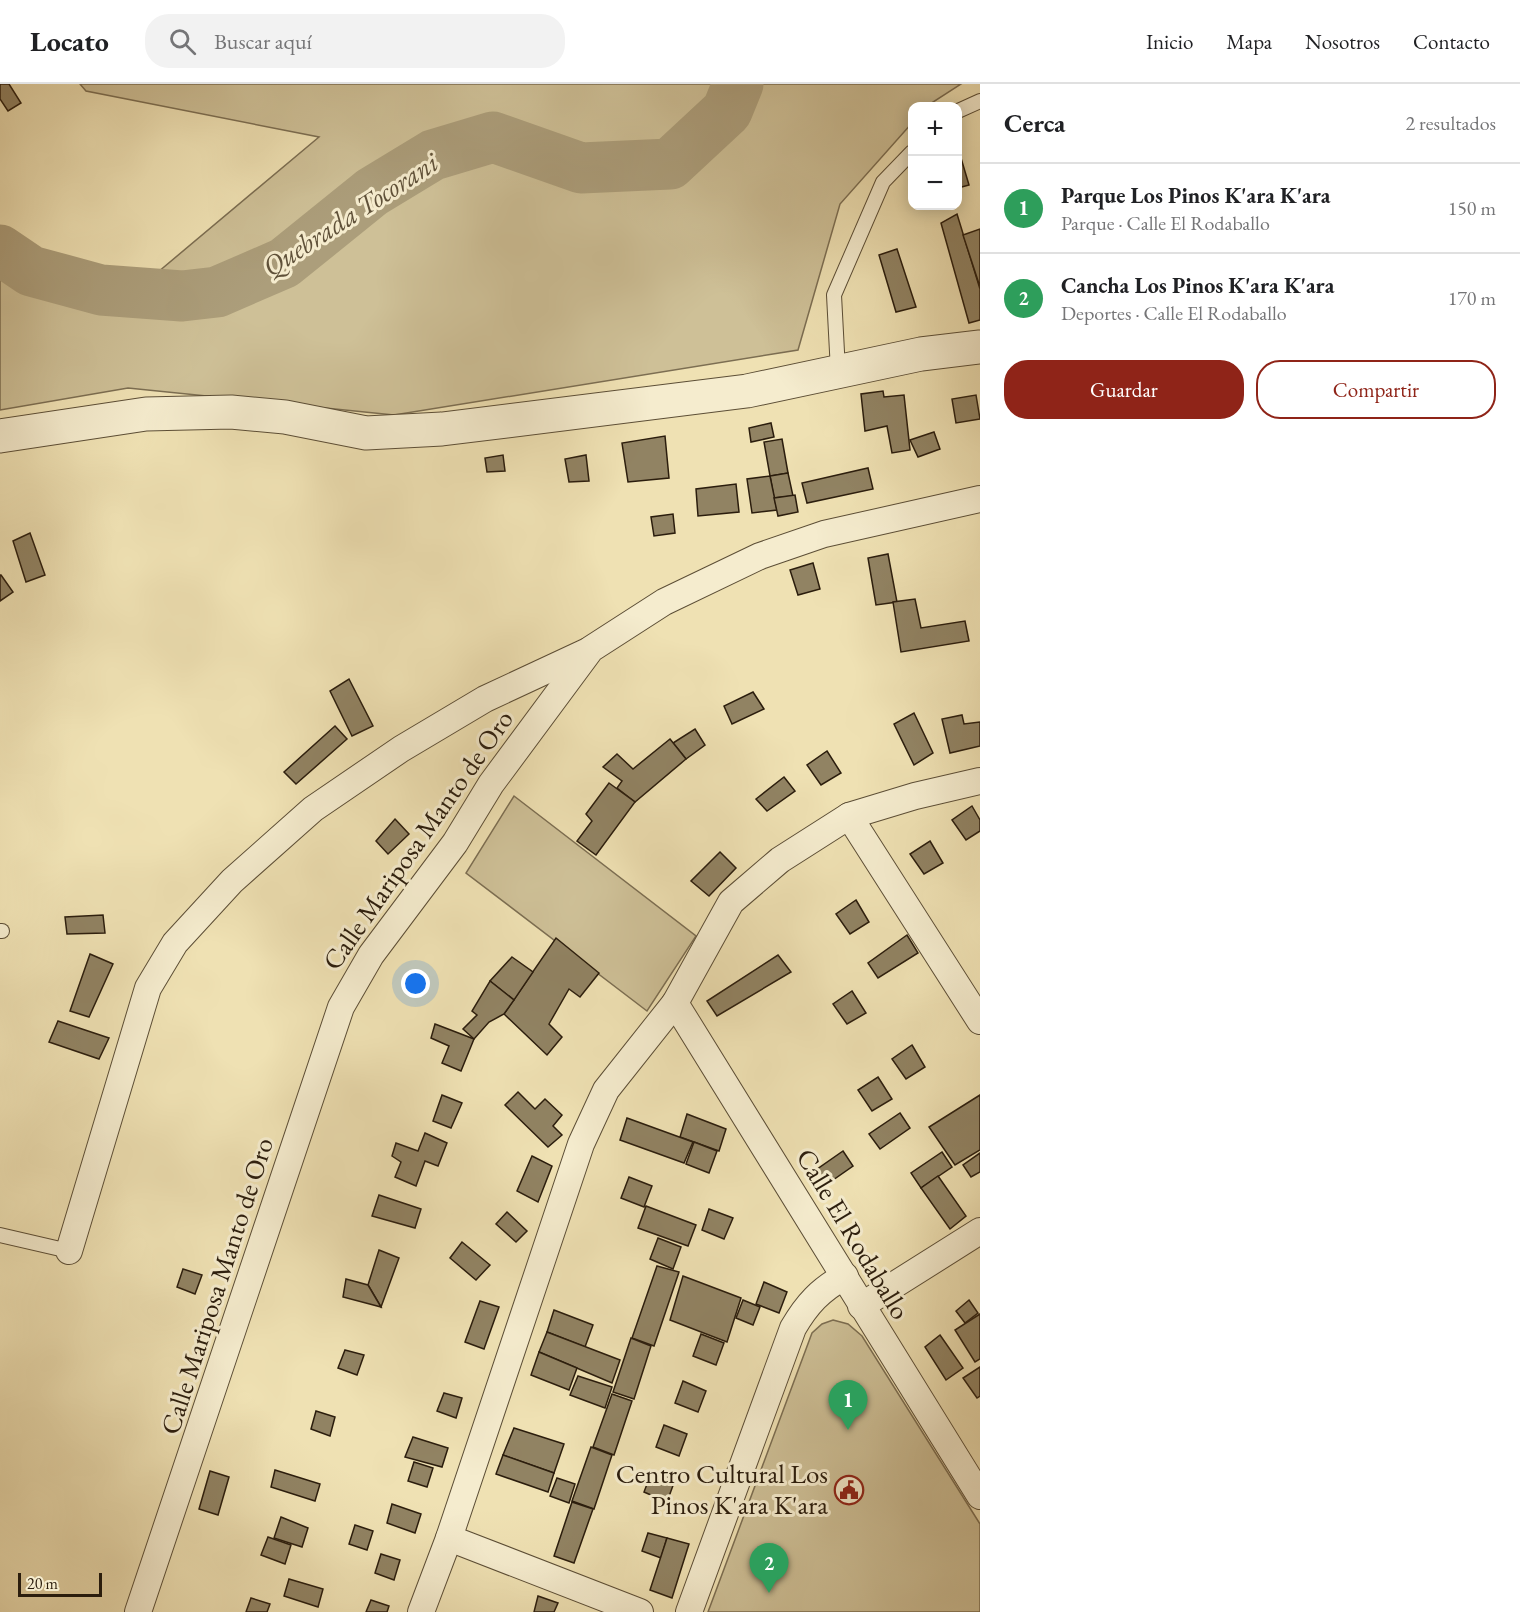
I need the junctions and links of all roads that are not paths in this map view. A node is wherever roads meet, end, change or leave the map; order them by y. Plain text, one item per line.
1 (980, 101) edge
2 (962, 109) edge
3 (908, 156) edge
4 (980, 347) edge
5 (838, 371) junction
6 (0, 436) edge
7 (980, 499) edge
8 (591, 649) junction
9 (980, 781) edge
10 (849, 816) junction
11 (675, 1003) junction
12 (980, 1021) edge
13 (980, 1231) edge
14 (0, 1235) edge
15 (69, 1251) joint
16 (845, 1276) junction
17 (861, 1306) junction
18 (980, 1496) edge
19 (449, 1538) junction
20 (138, 1612) edge
21 (421, 1612) edge
22 (640, 1612) edge
23 (689, 1612) edge

1 - 2 lane
3 - 5 lane
4 - 5 street
5 - 6 street
7 - 8 street, Calle Mariposa Manto de Oro
8 - 15 street
8 - 20 street, Calle Mariposa Manto de Oro
9 - 10 street
10 - 11 street
10 - 12 street
11 - 16 street, Calle El Rodaballo
11 - 19 street
13 - 17 street
14 - 15 lane
16 - 17 street, Calle El Rodaballo
16 - 23 street
17 - 18 street, Calle El Rodaballo
19 - 21 street
19 - 22 street

